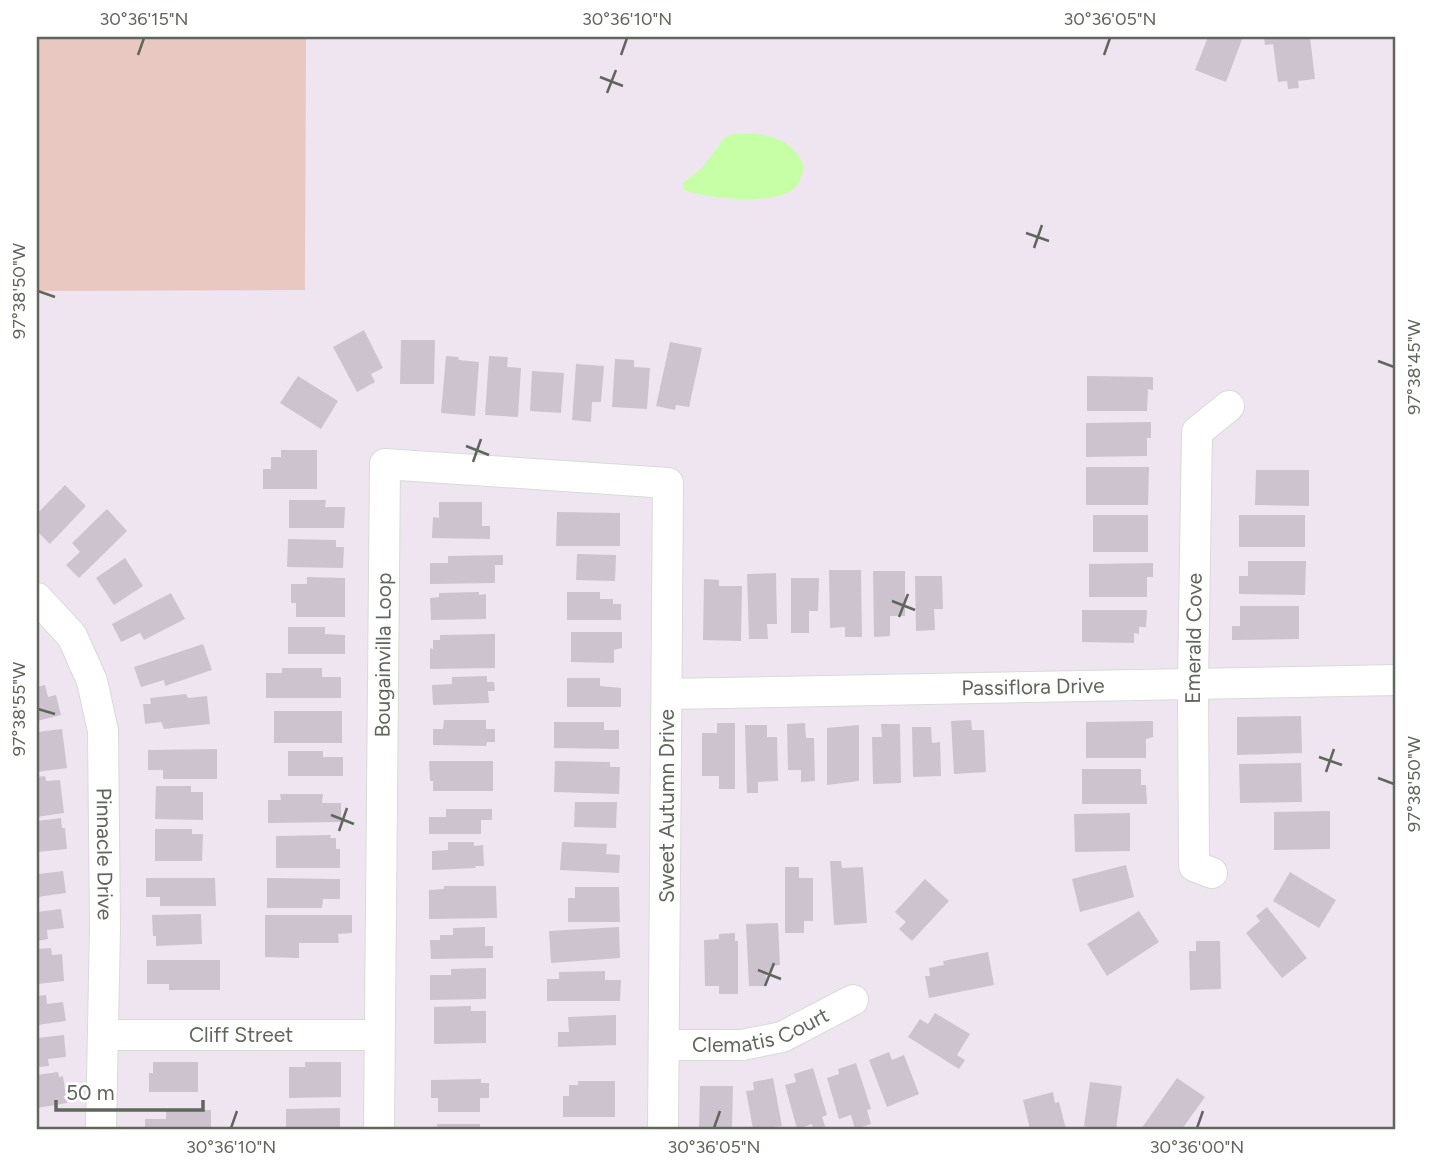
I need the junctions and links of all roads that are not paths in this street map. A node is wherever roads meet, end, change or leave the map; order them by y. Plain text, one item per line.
1 (1229, 406) dead end
2 (668, 483) joint
3 (37, 598) edge
4 (1396, 680) edge
5 (1193, 683) junction
6 (667, 694) junction
7 (1212, 873) dead end
8 (853, 1000) dead end
9 (103, 1035) junction
10 (379, 1035) junction
11 (665, 1045) junction
12 (101, 1129) edge
13 (379, 1129) edge
14 (663, 1129) edge

1 - 5 street, Emerald Cove
2 - 6 street, Sweet Autumn Drive
2 - 10 street, Bougainvilla Loop
3 - 9 street, Pinnacle Drive
4 - 5 street, Passiflora Drive
5 - 6 street, Passiflora Drive
5 - 7 street, Emerald Cove
6 - 11 street, Sweet Autumn Drive
8 - 11 street, Clematis Court
9 - 10 street, Cliff Street
9 - 12 street, Pinnacle Drive
10 - 13 street, Bougainvilla Loop
11 - 14 street, Sweet Autumn Drive

